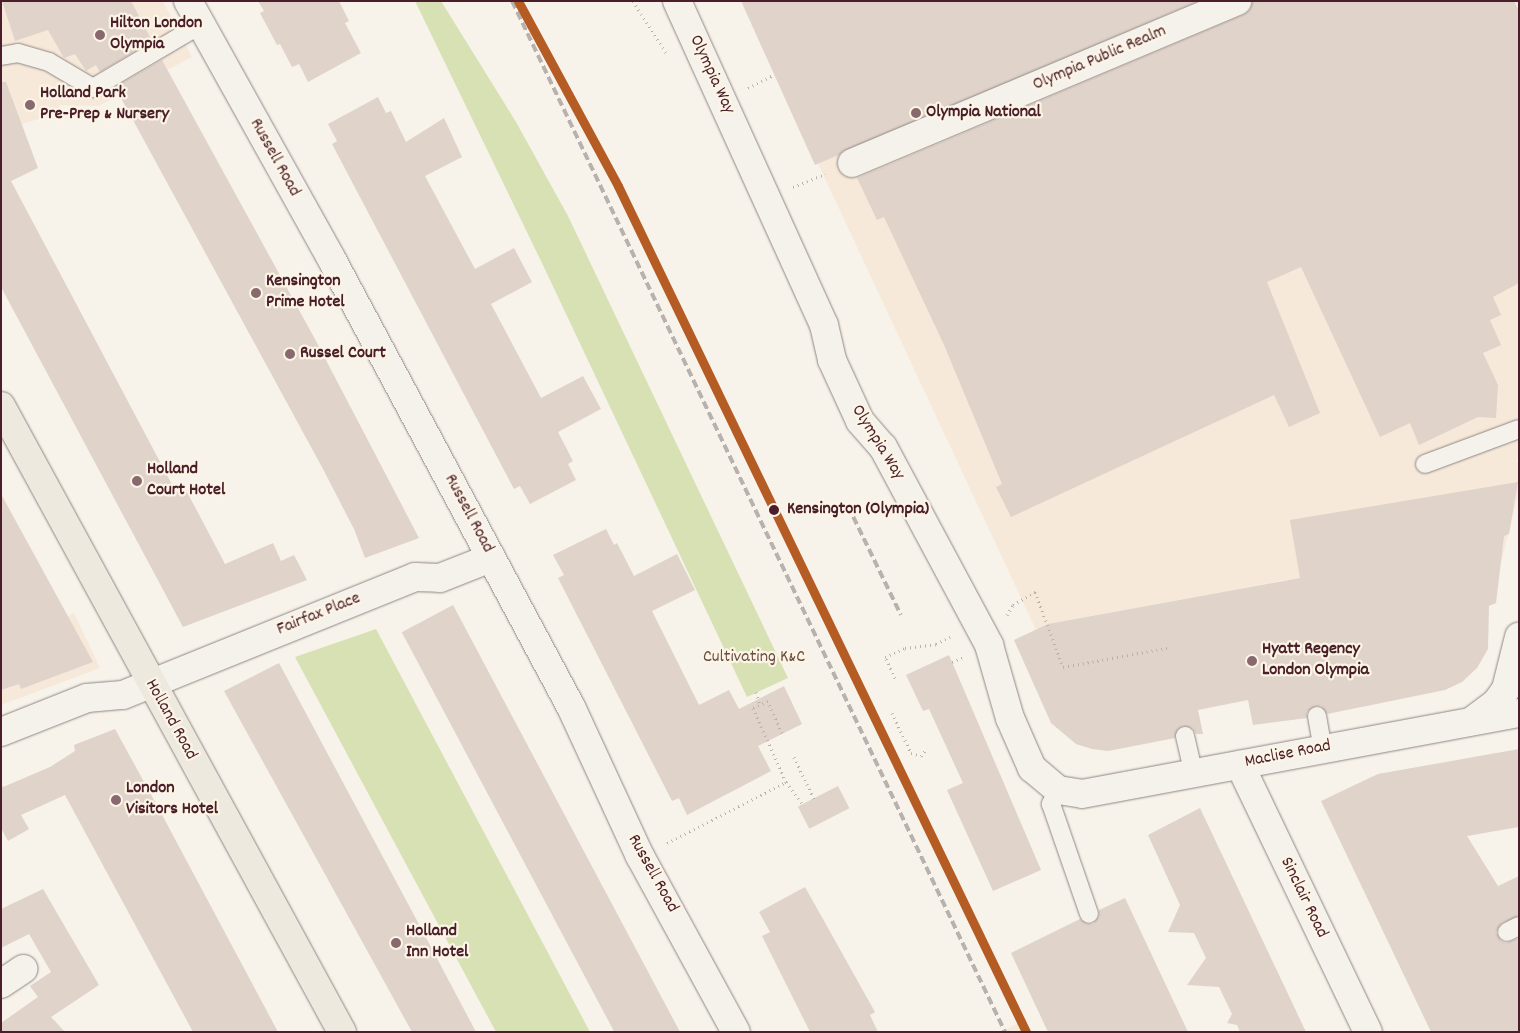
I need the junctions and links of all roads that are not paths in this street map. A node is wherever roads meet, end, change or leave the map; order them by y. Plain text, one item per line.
1 (677, 1) edge
2 (1237, 1) edge
3 (194, 13) edge
4 (1, 56) edge
5 (852, 163) road end
6 (1, 406) edge
7 (1519, 429) edge
8 (1425, 464) dead end
9 (492, 558) junction
10 (1519, 637) edge
11 (150, 684) junction
12 (1519, 714) edge
13 (1317, 716) dead end
14 (1471, 722) junction
15 (1, 732) edge
16 (1185, 736) dead end
17 (1323, 749) junction
18 (1240, 764) junction
19 (1194, 772) junction
20 (1058, 790) junction
21 (1089, 914) dead end
22 (342, 1032) edge
23 (736, 1032) edge
24 (1368, 1032) edge

1 - 20 street, Olympia Way
2 - 5 street, Olympia Public Realm
3 - 4 lane
3 - 9 street, Russell Road
6 - 11 highway, Holland Road
7 - 8 lane
9 - 11 street, Fairfax Place
9 - 23 street, Russell Road
10 - 14 street
11 - 15 street, Fairfax Place
11 - 22 highway, Holland Road
12 - 14 street, Maclise Road
13 - 17 lane
14 - 17 street, Maclise Road
16 - 19 lane
17 - 18 street, Maclise Road
18 - 19 street, Maclise Road
18 - 24 street, Sinclair Road
19 - 20 street, Maclise Road
20 - 21 lane

